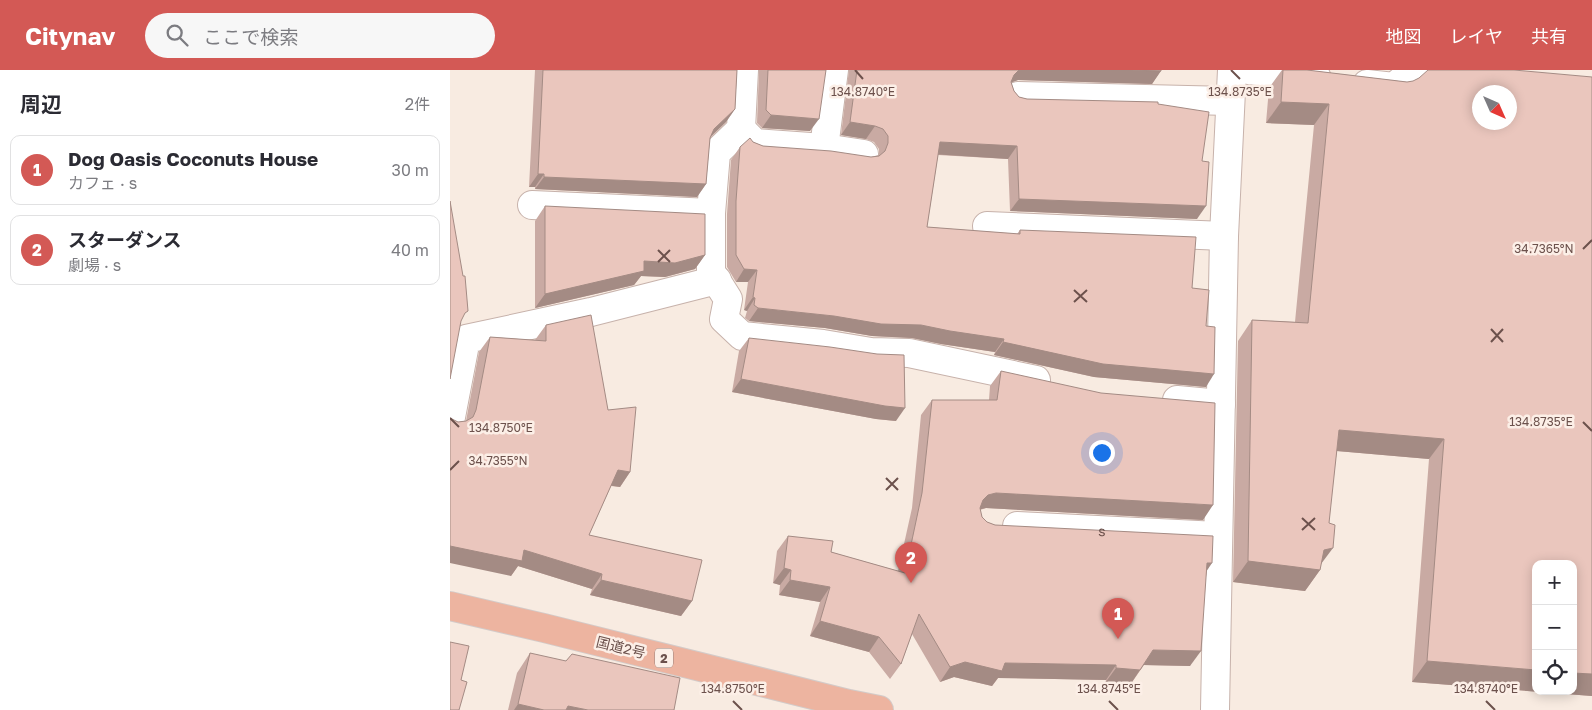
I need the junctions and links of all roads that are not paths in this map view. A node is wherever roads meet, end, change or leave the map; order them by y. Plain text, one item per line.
1 (744, 70) edge
2 (834, 70) edge
3 (1232, 70) edge
4 (1249, 70) edge
5 (1414, 70) edge
6 (1018, 96) edge
7 (1230, 101) junction
8 (741, 129) junction
9 (824, 148) junction
10 (864, 154) edge
11 (532, 204) dead end
12 (711, 212) junction
13 (987, 226) dead end
14 (1224, 236) junction
15 (717, 280) junction
16 (1063, 386) edge
17 (1151, 398) edge
18 (1221, 404) junction
19 (450, 422) edge
20 (995, 525) edge
21 (1218, 536) junction
22 (450, 606) edge
23 (843, 707) edge
24 (879, 710) edge
25 (1214, 710) edge

1 - 8 street
2 - 9 street
3 - 7 street
4 - 5 street
6 - 7 street
7 - 14 street
8 - 9 street
8 - 12 street
9 - 10 street
11 - 12 street
12 - 15 street
13 - 14 street
14 - 18 street
15 - 16 street
15 - 19 street
17 - 18 street
18 - 21 street
20 - 21 street, s
21 - 25 street
22 - 23 highway, 国道2号 / 2
23 - 24 highway, 国道2号 / 2

